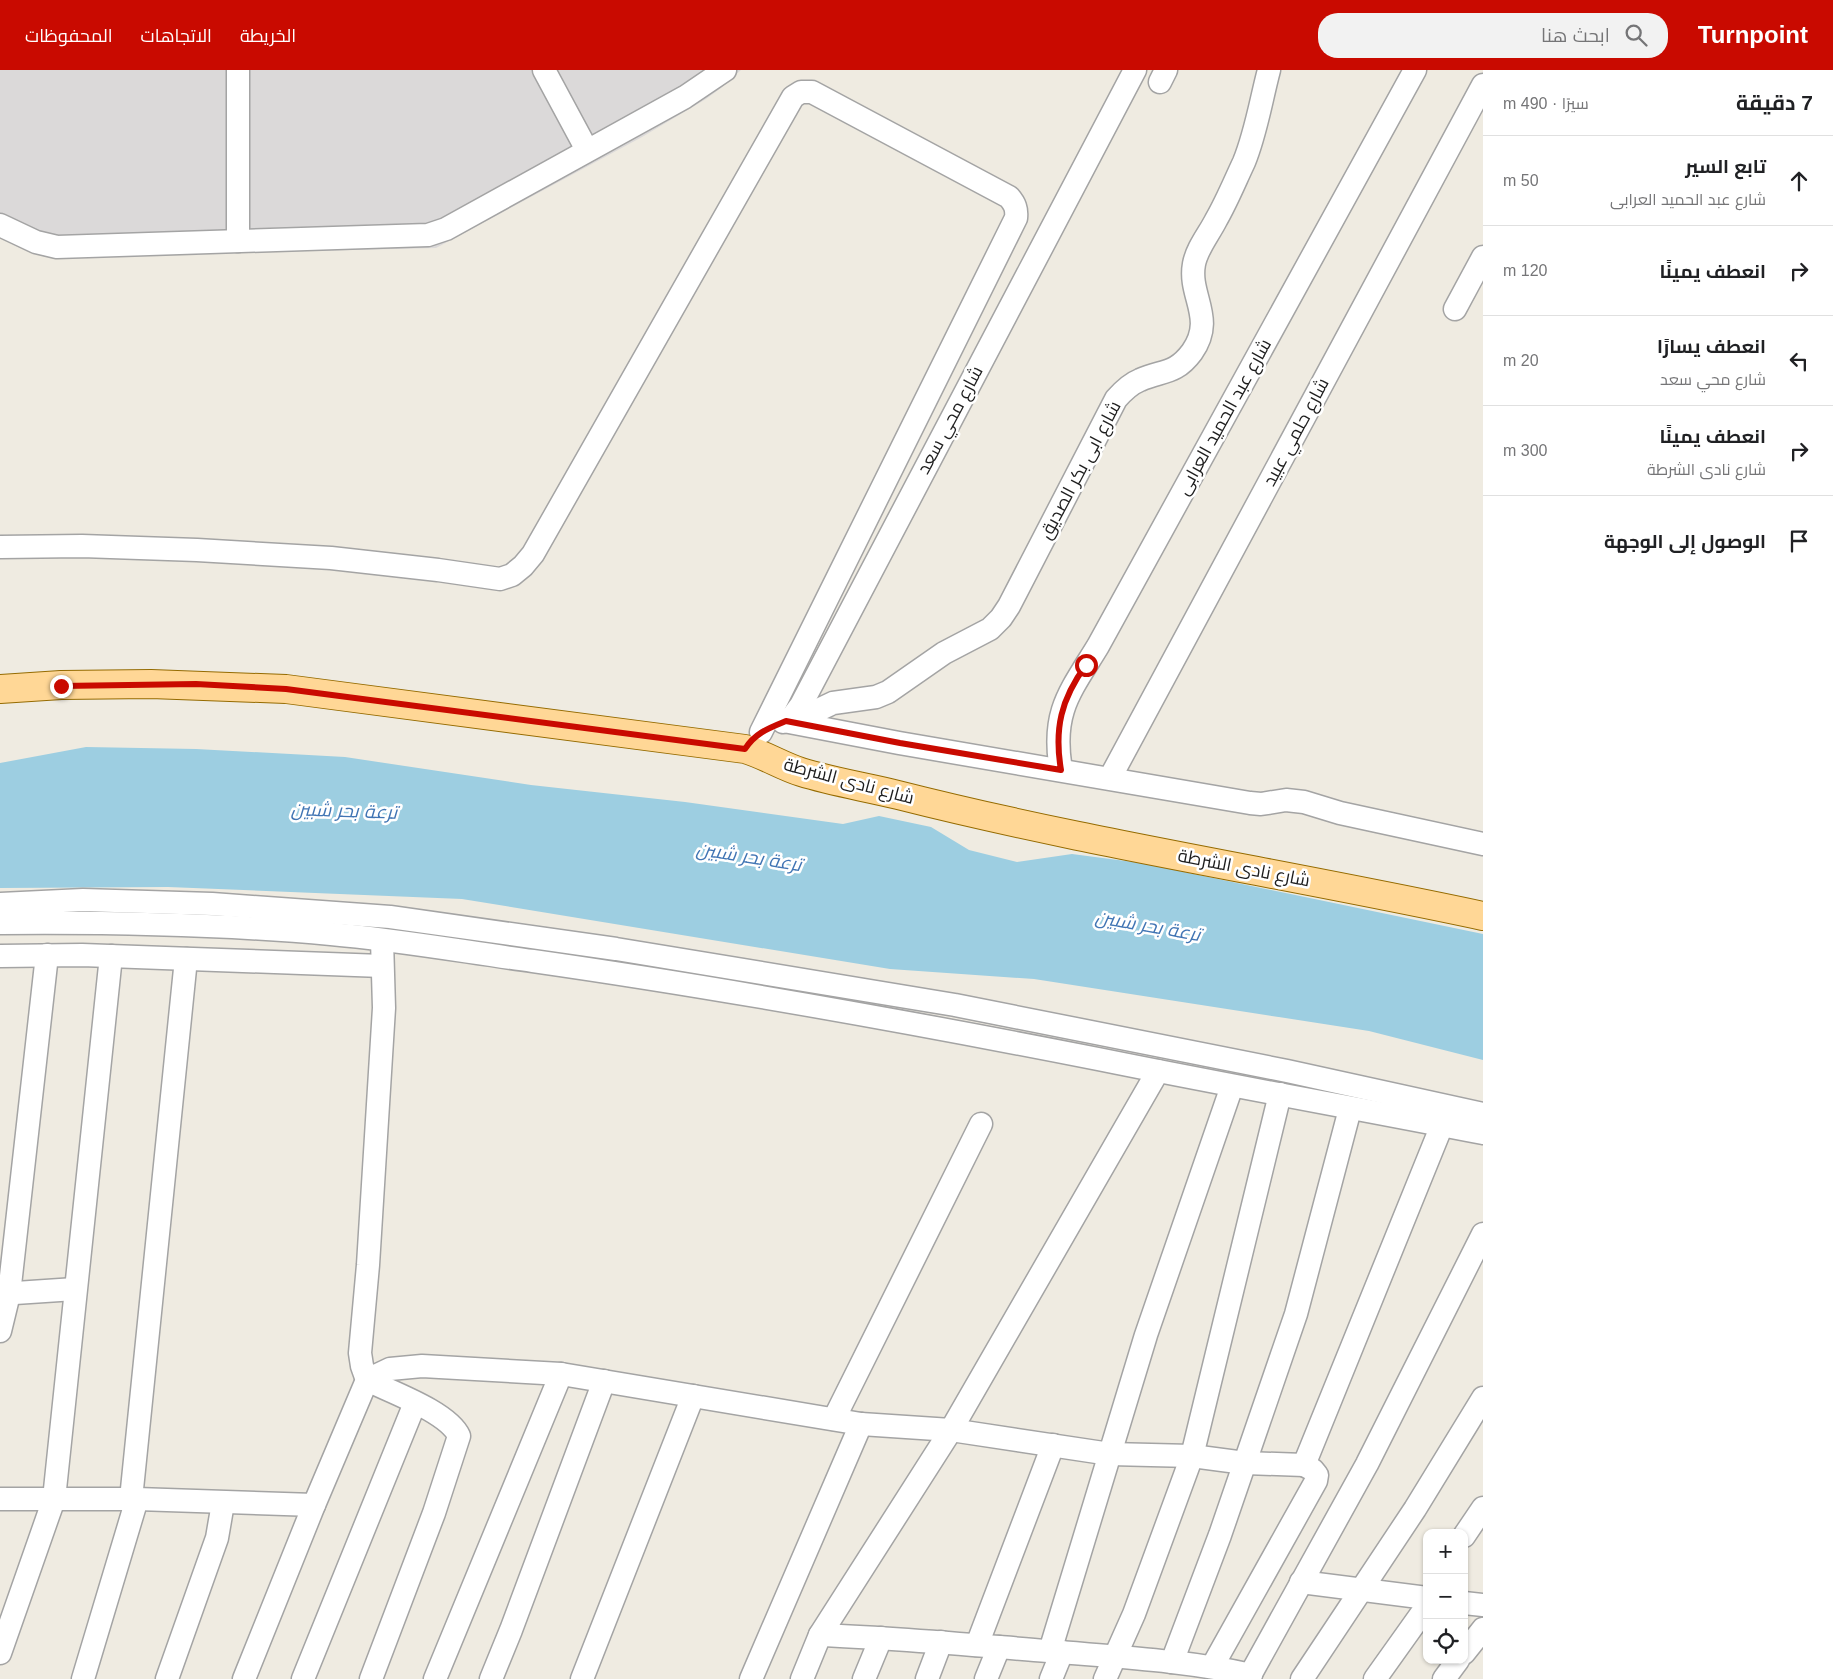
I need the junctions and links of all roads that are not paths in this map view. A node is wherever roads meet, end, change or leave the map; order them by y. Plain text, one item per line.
1 (238, 70) edge
2 (544, 70) edge
3 (724, 70) edge
4 (1134, 70) edge
5 (1268, 70) edge
6 (1415, 70) edge
7 (1483, 85) edge
8 (587, 150) junction
9 (0, 226) edge
10 (238, 241) junction
11 (1483, 257) edge
12 (1455, 308) dead end
13 (0, 547) edge
14 (0, 689) edge
15 (786, 721) junction
16 (753, 741) junction
17 (1061, 770) junction
18 (1110, 778) junction
19 (1483, 844) edge
20 (0, 904) edge
21 (1483, 916) edge
22 (0, 923) edge
23 (382, 940) junction
24 (47, 954) junction
25 (0, 956) edge
26 (112, 956) junction
27 (186, 959) junction
28 (382, 966) junction
29 (1158, 1071) junction
30 (1232, 1086) junction
31 (1280, 1094) junction
32 (1350, 1108) junction
33 (1483, 1114) edge
34 (981, 1124) dead end
35 (1442, 1125) junction
36 (1483, 1133) edge
37 (1483, 1234) edge
38 (75, 1289) junction
39 (5, 1294) edge
40 (0, 1332) edge
41 (561, 1374) junction
42 (367, 1380) junction
43 (604, 1381) junction
44 (693, 1396) junction
45 (1483, 1398) edge
46 (415, 1403) junction
47 (834, 1419) junction
48 (861, 1424) junction
49 (951, 1430) junction
50 (1053, 1445) junction
51 (1110, 1454) junction
52 (1192, 1456) junction
53 (1245, 1463) junction
54 (1304, 1465) junction
55 (0, 1499) edge
56 (54, 1499) junction
57 (134, 1499) junction
58 (223, 1503) junction
59 (314, 1505) junction
60 (1483, 1508) edge
61 (1468, 1530) edge
62 (1301, 1582) junction
63 (1360, 1590) junction
64 (1423, 1598) edge
65 (1423, 1603) edge
66 (1468, 1603) edge
67 (1483, 1605) edge
68 (1483, 1629) edge
69 (820, 1635) junction
70 (881, 1638) junction
71 (941, 1642) junction
72 (988, 1646) junction
73 (1468, 1648) edge
74 (1056, 1652) junction
75 (0, 1654) edge
76 (1114, 1657) junction
77 (1172, 1662) junction
78 (1455, 1664) edge
79 (1212, 1667) junction
80 (1250, 1677) edge
81 (83, 1679) edge
82 (167, 1679) edge
83 (244, 1679) edge
84 (303, 1679) edge
85 (371, 1679) edge
86 (435, 1679) edge
87 (491, 1679) edge
88 (582, 1679) edge
89 (751, 1679) edge
90 (802, 1679) edge
91 (864, 1679) edge
92 (926, 1679) edge
93 (986, 1679) edge
94 (1051, 1679) edge
95 (1105, 1679) edge
96 (1302, 1679) edge
97 (1375, 1679) edge
98 (1444, 1679) edge

1 - 10 street
2 - 8 street
3 - 8 street
4 - 15 street, شارع محي سعد
5 - 15 street, شارع ابى بكر الصديق
6 - 17 street, شارع عبد الحميد العرابى
7 - 18 street, شارع حلمي عبيد
8 - 10 street
9 - 10 street
11 - 12 street
13 - 16 street
14 - 16 main road, شارع نادى الشرطة
15 - 16 street, شارع محي سعد
15 - 17 street
16 - 21 main road, شارع نادى الشرطة
17 - 18 street
18 - 19 street
20 - 33 street
22 - 23 street
23 - 28 street
23 - 29 street
24 - 25 street
24 - 26 street
24 - 39 street
26 - 27 street
26 - 38 street
27 - 28 street
27 - 57 street
28 - 42 street
29 - 30 street
29 - 49 street
30 - 31 street
30 - 51 street
31 - 32 street
31 - 52 street
32 - 35 street
32 - 53 street
34 - 47 street
35 - 36 street
35 - 54 street
37 - 62 street
38 - 39 street
38 - 56 street
39 - 40 street
41 - 42 street
41 - 43 street
41 - 86 street
42 - 46 street
42 - 59 street
43 - 44 street
43 - 87 street
44 - 47 street
44 - 88 street
45 - 63 street
46 - 84 street
46 - 85 street
47 - 48 street
48 - 49 street
48 - 89 street
49 - 50 street
49 - 69 street
50 - 51 street
50 - 72 street
51 - 52 street
51 - 74 street
52 - 53 street
52 - 76 street
53 - 54 street
53 - 77 street
54 - 79 street
55 - 56 street
56 - 57 street
56 - 75 street
57 - 58 street
57 - 81 street
58 - 59 street
58 - 82 street
59 - 83 street
60 - 61 street
62 - 63 street
62 - 80 street
63 - 64 street
63 - 96 street
65 - 97 street
66 - 67 street
68 - 73 street
69 - 70 street
69 - 90 street
70 - 71 street
70 - 91 street
71 - 72 street
71 - 92 street
72 - 74 street
72 - 93 street
74 - 76 street
74 - 94 street
76 - 77 street
76 - 95 street
77 - 79 street
78 - 98 street
79 - 80 street

